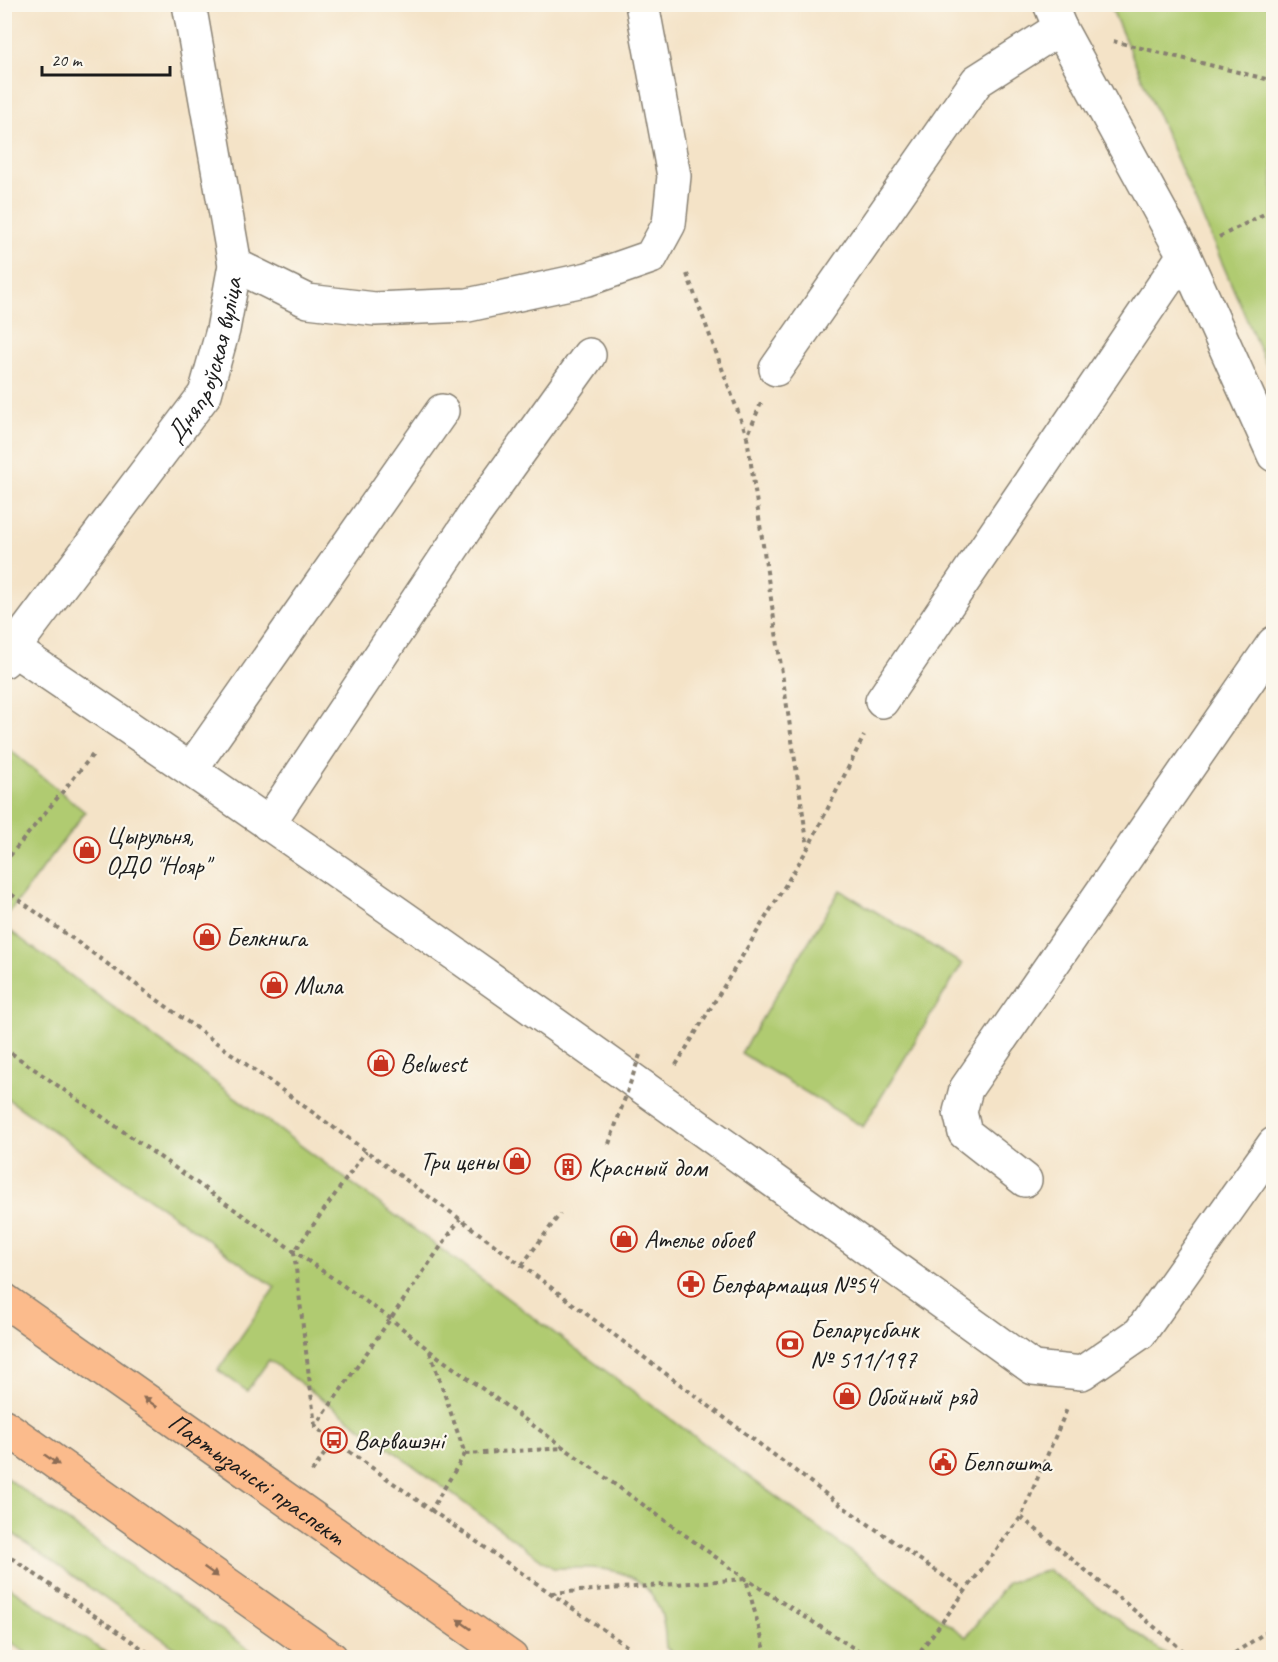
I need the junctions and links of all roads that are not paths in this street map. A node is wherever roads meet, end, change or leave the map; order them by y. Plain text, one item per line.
1 (189, 4) edge
2 (642, 4) edge
3 (1055, 16) edge
4 (1184, 255) junction
5 (235, 266) junction
6 (589, 355) dead end
7 (776, 369) road end
8 (442, 411) dead end
9 (1274, 455) edge
10 (1274, 643) edge
11 (9, 655) edge
12 (882, 701) road end
13 (191, 769) junction
14 (268, 824) junction
15 (1274, 1144) edge
16 (1025, 1180) dead end
17 (4, 1300) edge
18 (4, 1426) edge
19 (332, 1658) edge
20 (511, 1658) edge

1 - 5 street, Дняпроўская вуліца
2 - 5 street
3 - 4 street
3 - 7 street
4 - 9 street
4 - 12 street
5 - 11 street, Дняпроўская вуліца
6 - 14 street
8 - 13 street
10 - 16 street
11 - 13 street
13 - 14 street
14 - 15 street
20 -> 17 main road, Партызанскі праспект
18 -> 19 main road

